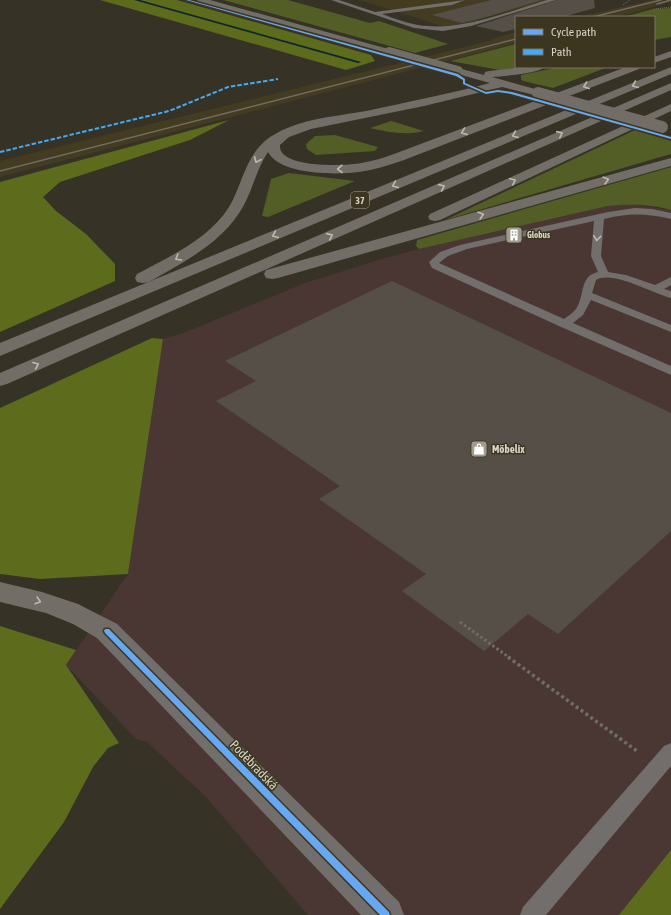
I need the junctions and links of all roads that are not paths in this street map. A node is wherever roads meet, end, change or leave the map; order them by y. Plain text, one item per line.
1 (201, 0) edge
2 (334, 0) edge
3 (425, 0) edge
4 (462, 0) edge
5 (553, 0) edge
6 (435, 5) junction
7 (374, 14) junction
8 (671, 54) edge
9 (655, 60) edge
10 (533, 68) edge
11 (632, 68) edge
12 (671, 70) edge
13 (458, 71) junction
14 (503, 83) junction
15 (671, 86) edge
16 (671, 106) edge
17 (666, 128) edge
18 (285, 134) junction
19 (671, 162) edge
20 (671, 216) edge
21 (599, 217) junction
22 (376, 244) junction
23 (604, 274) junction
24 (671, 280) edge
25 (656, 289) junction
26 (587, 295) junction
27 (671, 295) edge
28 (166, 308) junction
29 (564, 324) junction
30 (671, 329) edge
31 (49, 330) junction
32 (0, 350) edge
33 (671, 371) edge
34 (0, 380) edge
35 (0, 592) edge
36 (107, 631) joint
37 (665, 760) edge
38 (381, 910) edge
39 (531, 915) edge

1 - 13 main road, bridge
2 - 7 lane
3 - 6 lane
4 - 6 lane
5 - 7 lane
6 - 7 lane
8 - 9 main road
10 - 13 main road
11 -> 18 main road
12 -> 31 main road, 37
13 - 14 main road
14 - 17 main road, bridge
14 - 18 main road
28 -> 15 main road, 37
22 -> 16 main road
18 -> 31 main road
22 -> 19 main road
20 - 21 lane
21 -> 23 lane
21 - 29 lane
22 - 28 main road
23 - 25 lane
23 - 26 lane
24 - 25 lane
25 - 27 lane
26 - 29 lane
26 - 30 lane
34 -> 28 main road, 37
29 - 33 lane
31 - 32 main road, 37
35 -> 36 main road
36 - 38 street, Poděbradská
37 - 39 lane

